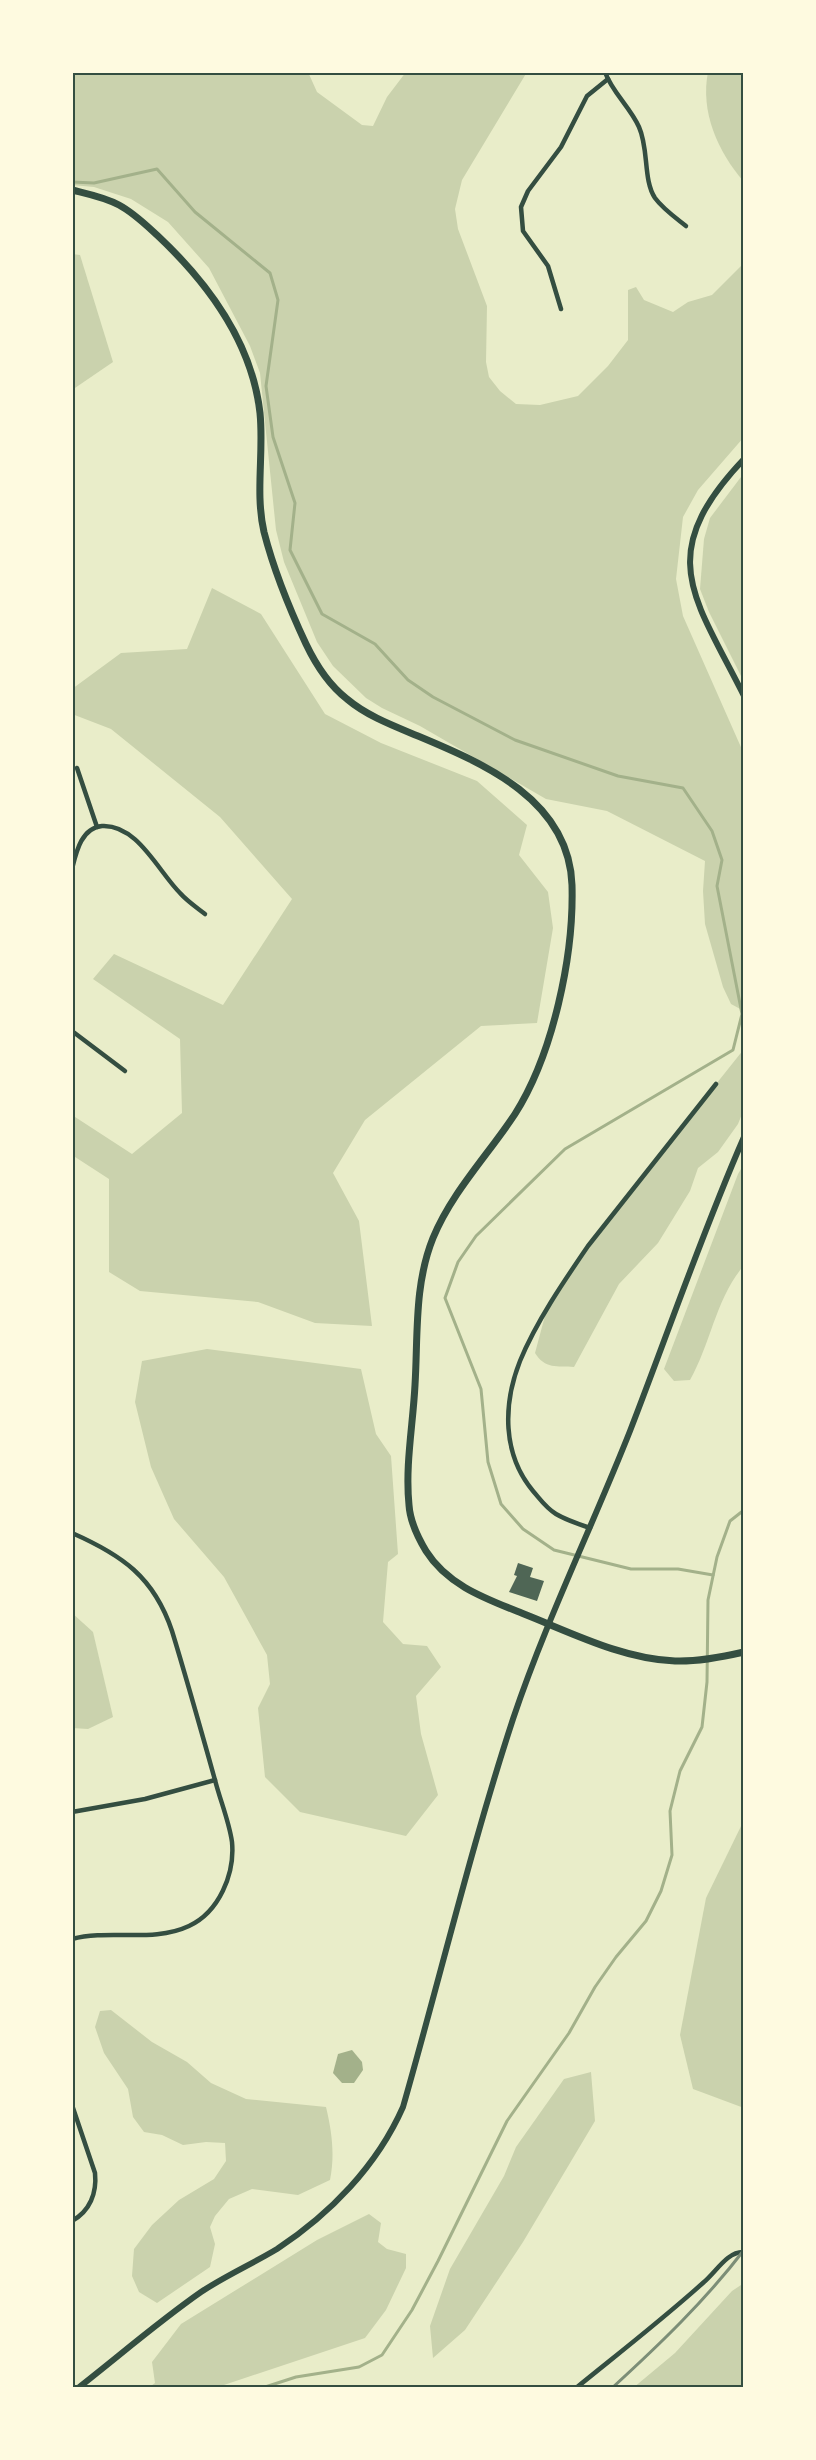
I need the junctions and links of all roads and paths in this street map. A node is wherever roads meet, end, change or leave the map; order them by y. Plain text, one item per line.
1 (605, 72) edge
2 (608, 79) junction
3 (72, 190) edge
4 (686, 226) dead end
5 (561, 309) dead end
6 (744, 459) edge
7 (744, 696) edge
8 (77, 768) dead end
9 (97, 827) junction
10 (72, 869) edge
11 (205, 914) dead end
12 (72, 1031) edge
13 (125, 1071) dead end
14 (716, 1084) dead end
15 (744, 1137) edge
16 (590, 1528) junction
17 (72, 1533) edge
18 (549, 1623) junction
19 (742, 1652) edge
20 (215, 1780) junction
21 (72, 1812) edge
22 (72, 1939) edge
23 (72, 2105) edge
24 (72, 2221) edge
25 (743, 2252) edge
26 (78, 2388) edge
27 (576, 2388) edge

1 - 2 street
2 - 4 street
2 - 5 street
3 - 18 main road
6 - 7 street
8 - 9 street
9 - 10 street
9 - 11 street
12 - 13 street
14 - 16 street
15 - 16 street
16 - 18 street
17 - 20 street
18 - 19 main road
18 - 26 street
20 - 21 street
20 - 22 street
23 - 24 street
25 - 27 street

